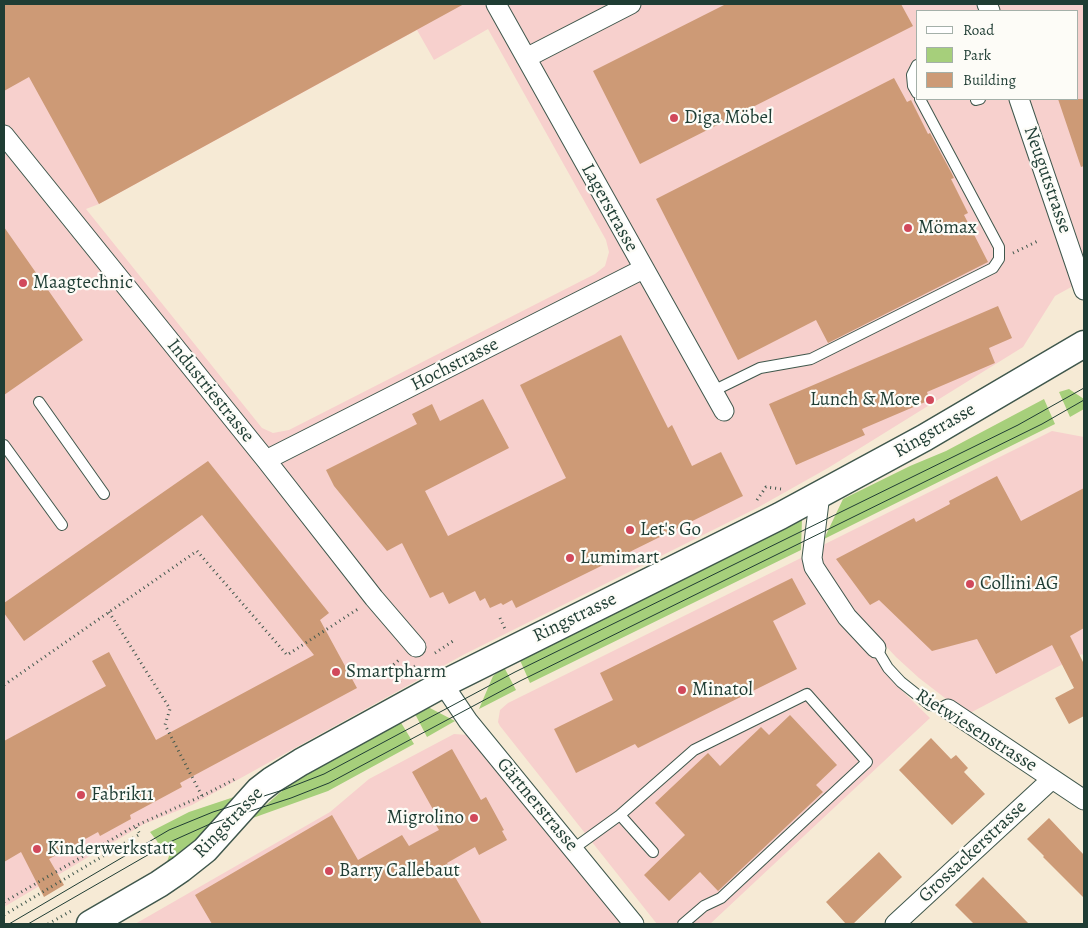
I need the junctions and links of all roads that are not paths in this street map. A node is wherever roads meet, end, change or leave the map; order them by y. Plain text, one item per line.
1 (496, 4) edge
2 (631, 4) edge
3 (526, 58) junction
4 (916, 66) edge
5 (916, 91) edge
6 (921, 100) edge
7 (1020, 100) edge
8 (4, 135) edge
9 (643, 269) junction
10 (1084, 290) edge
11 (1084, 344) edge
12 (713, 391) junction
13 (39, 402) dead end
14 (724, 411) dead end
15 (4, 445) edge
16 (266, 460) junction
17 (104, 494) dead end
18 (820, 494) junction
19 (62, 525) dead end
20 (416, 647) road end
21 (876, 648) joint
22 (443, 684) junction
23 (948, 709) joint
24 (1052, 779) junction
25 (1084, 800) edge
26 (620, 815) junction
27 (573, 849) junction
28 (654, 852) dead end
29 (90, 924) edge
30 (634, 924) edge
31 (683, 924) edge
32 (895, 924) edge

1 - 3 street, Lagerstrasse
2 - 3 street
3 - 9 street, Lagerstrasse
4 - 5 lane
6 - 12 lane
7 - 10 street, Neugutstrasse
8 - 16 street, Industriestrasse
9 - 12 street, Lagerstrasse
9 - 16 street, Hochstrasse
11 - 18 main road, Ringstrasse
12 - 14 street, Lagerstrasse
13 - 17 lane
15 - 19 lane
16 - 20 street, Industriestrasse
18 - 21 street, Rietwiesenstrasse
18 - 22 main road, Ringstrasse
21 - 23 lane, Rietwiesenstrasse
22 - 27 street, Gärtnerstrasse
22 - 29 main road, Ringstrasse
23 - 24 street, Rietwiesenstrasse
24 - 25 street, Rietwiesenstrasse
24 - 32 street, Grossackerstrasse
26 - 27 lane
26 - 28 lane
26 - 31 lane
27 - 30 street, Gärtnerstrasse

